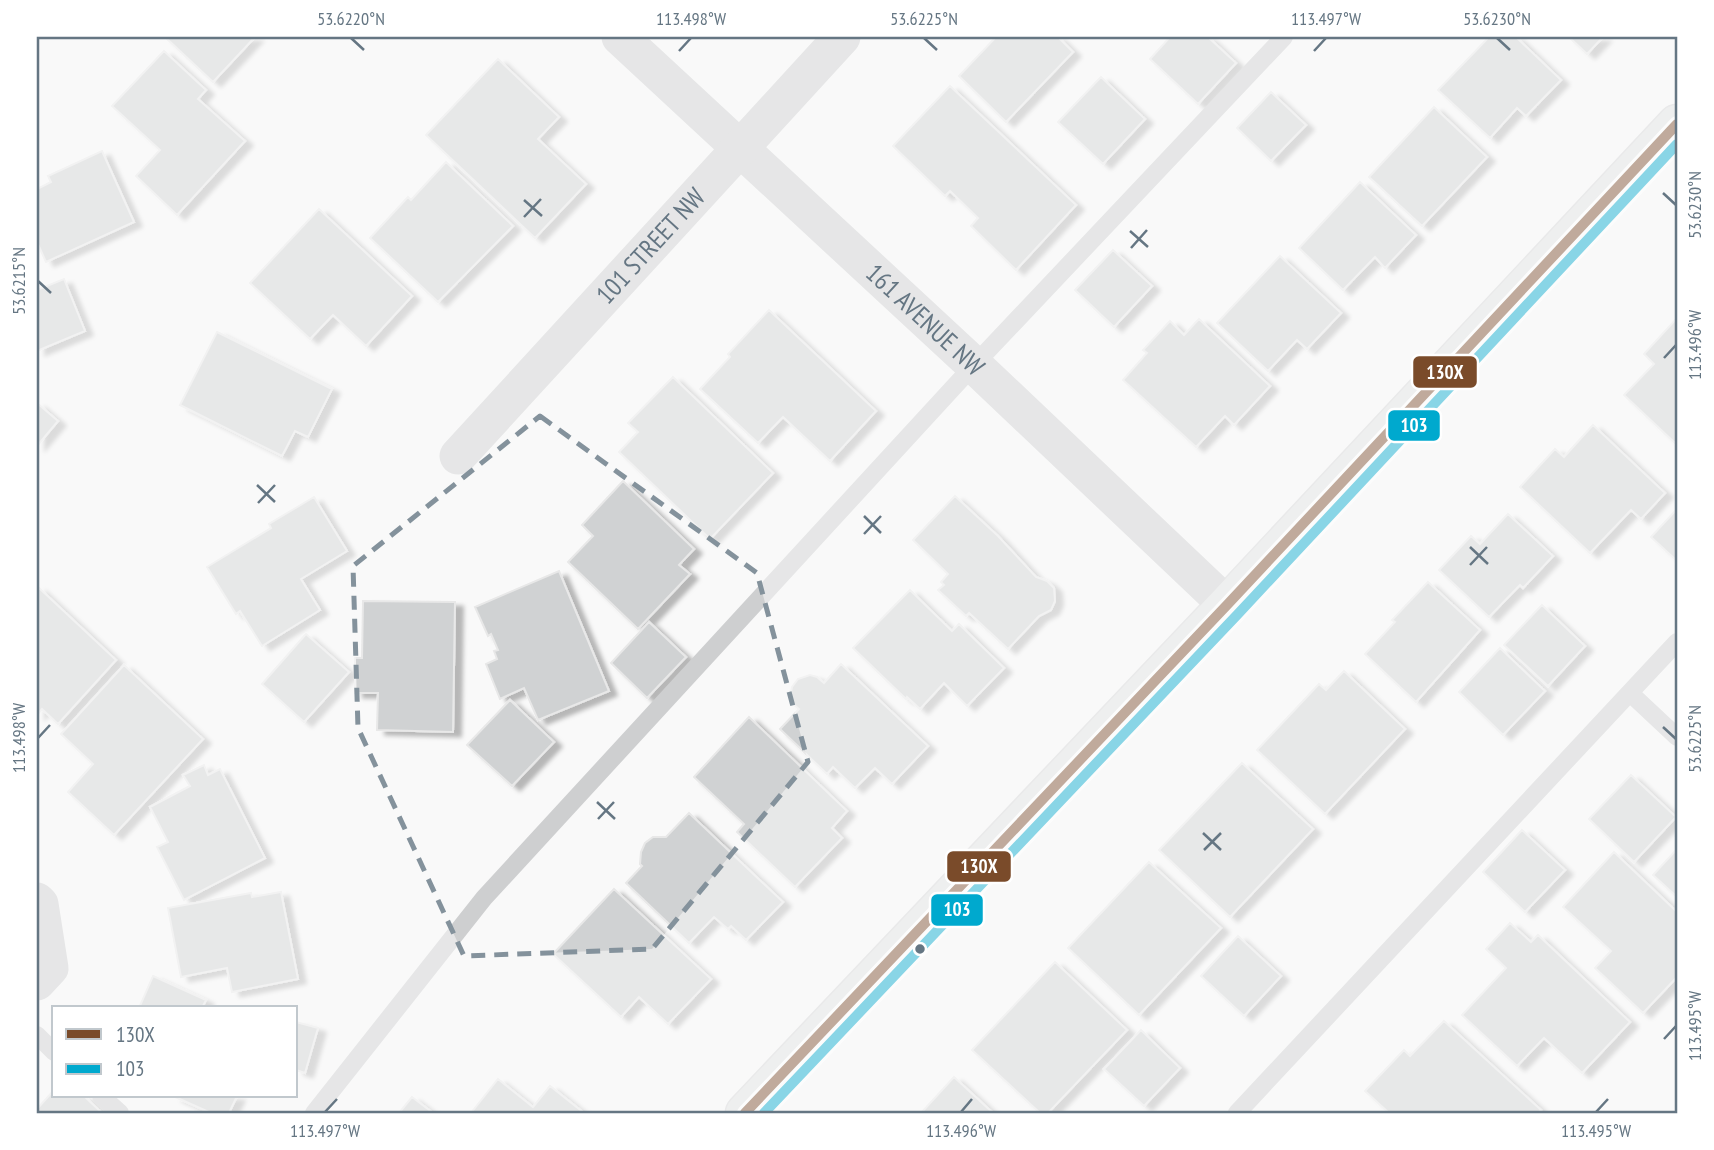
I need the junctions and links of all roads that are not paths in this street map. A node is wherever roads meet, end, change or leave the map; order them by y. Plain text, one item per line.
1 (620, 37) edge
2 (842, 37) edge
3 (1284, 37) edge
4 (1677, 124) edge
5 (740, 149) junction
6 (974, 365) junction
7 (458, 456) dead end
8 (1227, 606) junction
9 (1677, 642) edge
10 (1630, 693) junction
11 (1677, 737) edge
12 (37, 901) edge
13 (43, 975) edge
14 (37, 1035) edge
15 (52, 1050) edge
16 (103, 1098) edge
17 (120, 1113) edge
18 (314, 1113) edge
19 (745, 1113) edge
20 (1237, 1113) edge

1 - 5 street, 161 AVENUE NW
2 - 5 street, 101 STREET NW
3 - 6 lane
4 - 8 street
5 - 6 street, 161 AVENUE NW
5 - 7 street, 101 STREET NW
6 - 8 street, 161 AVENUE NW
6 - 18 lane
8 - 19 street
9 - 10 lane
10 - 11 lane
10 - 20 lane
12 - 13 street
14 - 15 lane
16 - 17 lane

